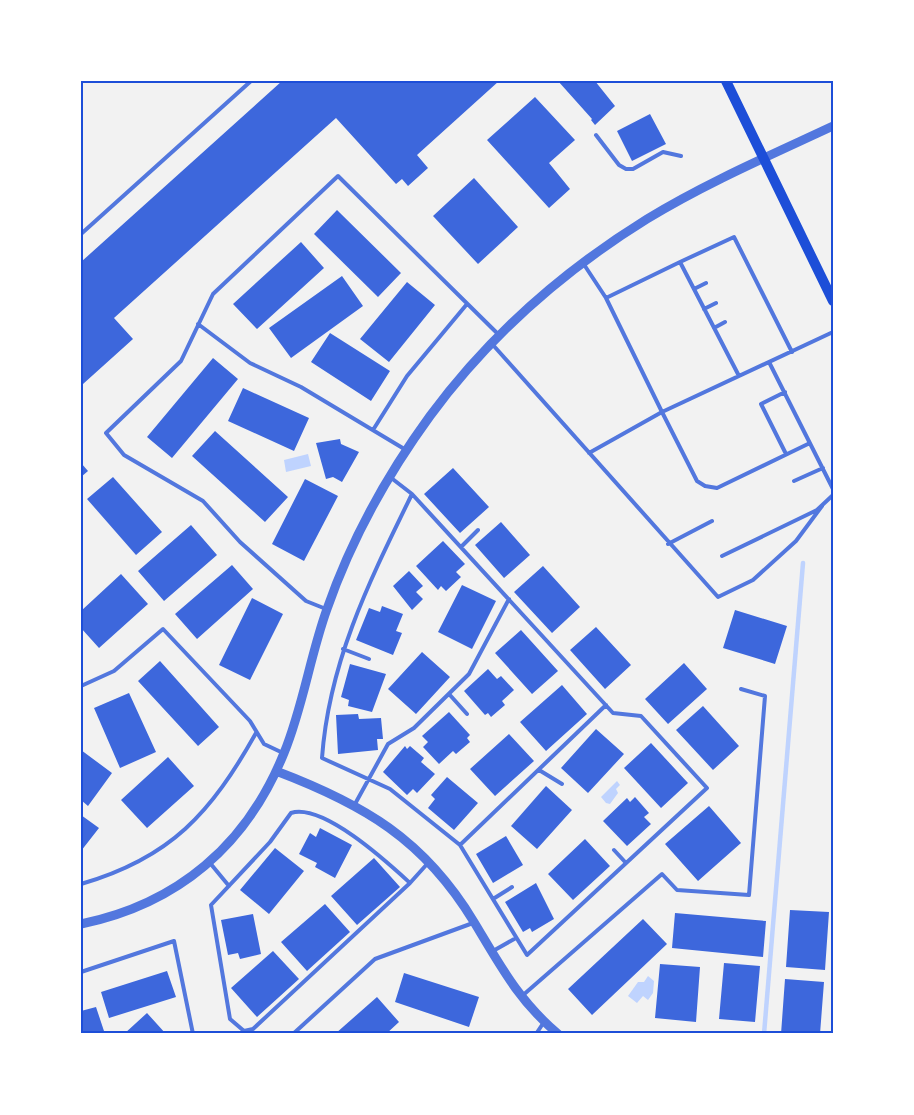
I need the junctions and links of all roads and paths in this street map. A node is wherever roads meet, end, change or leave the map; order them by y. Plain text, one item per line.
1 (250, 81) edge
2 (726, 81) edge
3 (833, 126) edge
4 (596, 135) dead end
5 (681, 156) dead end
6 (763, 159) junction
7 (81, 234) edge
8 (680, 262) junction
9 (746, 262) junction
10 (583, 263) junction
11 (741, 265) dead end
12 (706, 283) dead end
13 (757, 283) junction
14 (751, 286) dead end
15 (693, 289) junction
16 (606, 298) junction
17 (833, 301) edge
18 (716, 303) dead end
19 (767, 303) junction
20 (467, 304) junction
21 (761, 306) dead end
22 (704, 309) junction
23 (725, 322) dead end
24 (198, 324) junction
25 (714, 328) junction
26 (833, 332) edge
27 (495, 339) junction
28 (792, 352) junction
29 (769, 362) junction
30 (739, 376) junction
31 (785, 392) junction
32 (662, 412) junction
33 (373, 430) junction
34 (810, 443) junction
35 (407, 450) junction
36 (589, 453) junction
37 (786, 454) junction
38 (823, 468) junction
39 (389, 477) junction
40 (794, 481) dead end
41 (833, 489) edge
42 (412, 494) junction
43 (833, 495) edge
44 (822, 506) junction
45 (712, 521) dead end
46 (478, 530) dead end
47 (668, 544) junction
48 (460, 547) junction
49 (722, 556) dead end
50 (509, 599) junction
51 (327, 609) junction
52 (343, 650) junction
53 (369, 659) dead end
54 (81, 686) edge
55 (741, 689) dead end
56 (449, 694) junction
57 (606, 705) junction
58 (467, 714) dead end
59 (256, 734) junction
60 (284, 753) junction
61 (539, 770) junction
62 (276, 771) junction
63 (368, 779) junction
64 (562, 784) dead end
65 (355, 804) junction
66 (460, 845) junction
67 (614, 850) dead end
68 (209, 862) junction
69 (429, 863) junction
70 (626, 863) junction
71 (410, 883) junction
72 (81, 884) edge
73 (229, 886) junction
74 (512, 886) dead end
75 (493, 899) junction
76 (474, 922) junction
77 (81, 924) edge
78 (516, 938) junction
79 (490, 952) junction
80 (81, 972) edge
81 (520, 997) junction
82 (544, 1022) junction
83 (193, 1034) edge
84 (293, 1034) edge
85 (536, 1034) edge
86 (558, 1034) edge

1 - 7 lane
2 - 6 main road
3 - 6 street
4 - 5 lane
6 - 10 street
6 - 17 main road
8 - 9 lane
8 - 15 lane
8 - 16 lane
9 - 11 lane
9 - 13 lane
10 - 16 lane
10 - 27 street
12 - 15 lane
13 - 14 lane
13 - 19 lane
15 - 22 lane
16 - 32 lane
18 - 22 lane
19 - 21 lane
19 - 28 lane
20 - 24 lane
20 - 27 lane
20 - 33 lane
22 - 25 lane
23 - 25 lane
24 - 33 lane
24 - 51 lane
25 - 30 lane
26 - 28 lane
27 - 35 street
27 - 36 lane
28 - 29 lane
29 - 30 lane
29 - 31 lane
30 - 32 lane
31 - 34 lane
31 - 37 lane
32 - 36 lane
32 - 37 lane
33 - 35 lane
34 - 37 lane
34 - 38 lane
35 - 39 street
36 - 47 lane
38 - 40 lane
38 - 41 lane
39 - 42 lane
39 - 51 street
42 - 48 lane
42 - 52 lane
43 - 44 lane
44 - 47 lane
44 - 49 lane
45 - 47 lane
46 - 48 lane
48 - 50 lane
50 - 56 lane
50 - 57 lane
51 - 60 street
52 - 53 lane
52 - 63 lane
54 - 59 lane
55 - 81 lane
56 - 58 lane
56 - 63 lane
57 - 61 lane
57 - 70 lane
59 - 60 lane
59 - 72 lane
60 - 62 street
61 - 64 lane
61 - 66 lane
62 - 65 street
62 - 68 street
63 - 65 lane
63 - 66 lane
65 - 69 street
66 - 75 lane
67 - 70 lane
68 - 73 lane
68 - 77 street
69 - 71 lane
69 - 76 street
70 - 78 lane
71 - 73 lane
71 - 73 lane
74 - 75 lane
75 - 78 lane
76 - 79 street
76 - 84 lane
78 - 79 lane
79 - 81 street
80 - 83 lane
81 - 82 street
82 - 85 lane
82 - 86 street

